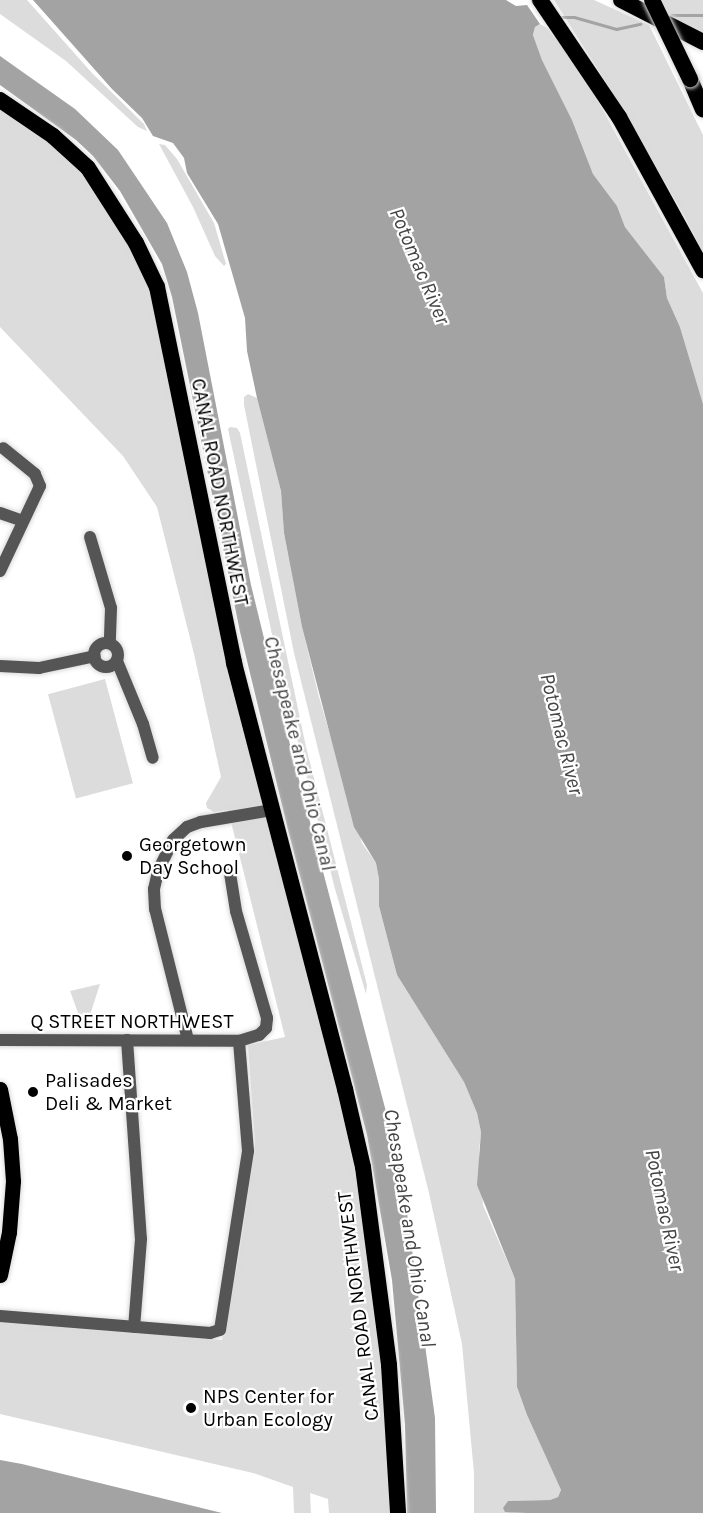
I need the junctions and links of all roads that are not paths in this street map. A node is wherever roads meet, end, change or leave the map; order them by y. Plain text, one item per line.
1 (540, 0) edge
2 (621, 0) edge
3 (652, 0) edge
4 (703, 42) edge
5 (0, 100) edge
6 (703, 110) edge
7 (703, 270) edge
8 (3, 448) dead end
9 (0, 513) edge
10 (23, 521) junction
11 (90, 537) dead end
12 (0, 571) edge
13 (110, 644) junction
14 (95, 656) junction
15 (117, 661) junction
16 (0, 666) edge
17 (153, 758) dead end
18 (272, 810) junction
19 (230, 874) dead end
20 (0, 1040) edge
21 (127, 1040) junction
22 (188, 1040) junction
23 (239, 1041) junction
24 (0, 1089) edge
25 (0, 1275) edge
26 (0, 1316) edge
27 (134, 1327) junction
28 (398, 1513) edge

1 - 7 highway
2 - 4 highway
3 - 6 highway, bridge
5 - 18 highway, CANAL ROAD NORTHWEST
8 - 10 street
9 - 10 street
10 - 12 street
11 - 13 street
13 - 14 street
13 - 15 street
14 - 15 street
14 - 16 street
15 - 17 street
18 - 22 street
18 - 28 highway, CANAL ROAD NORTHWEST
19 - 23 street, Q STREET NORTHWEST
20 - 21 street, Q STREET NORTHWEST
21 - 22 street, Q STREET NORTHWEST
21 - 27 street
22 - 23 street, Q STREET NORTHWEST
23 - 27 street
24 - 25 main road
26 - 27 street

